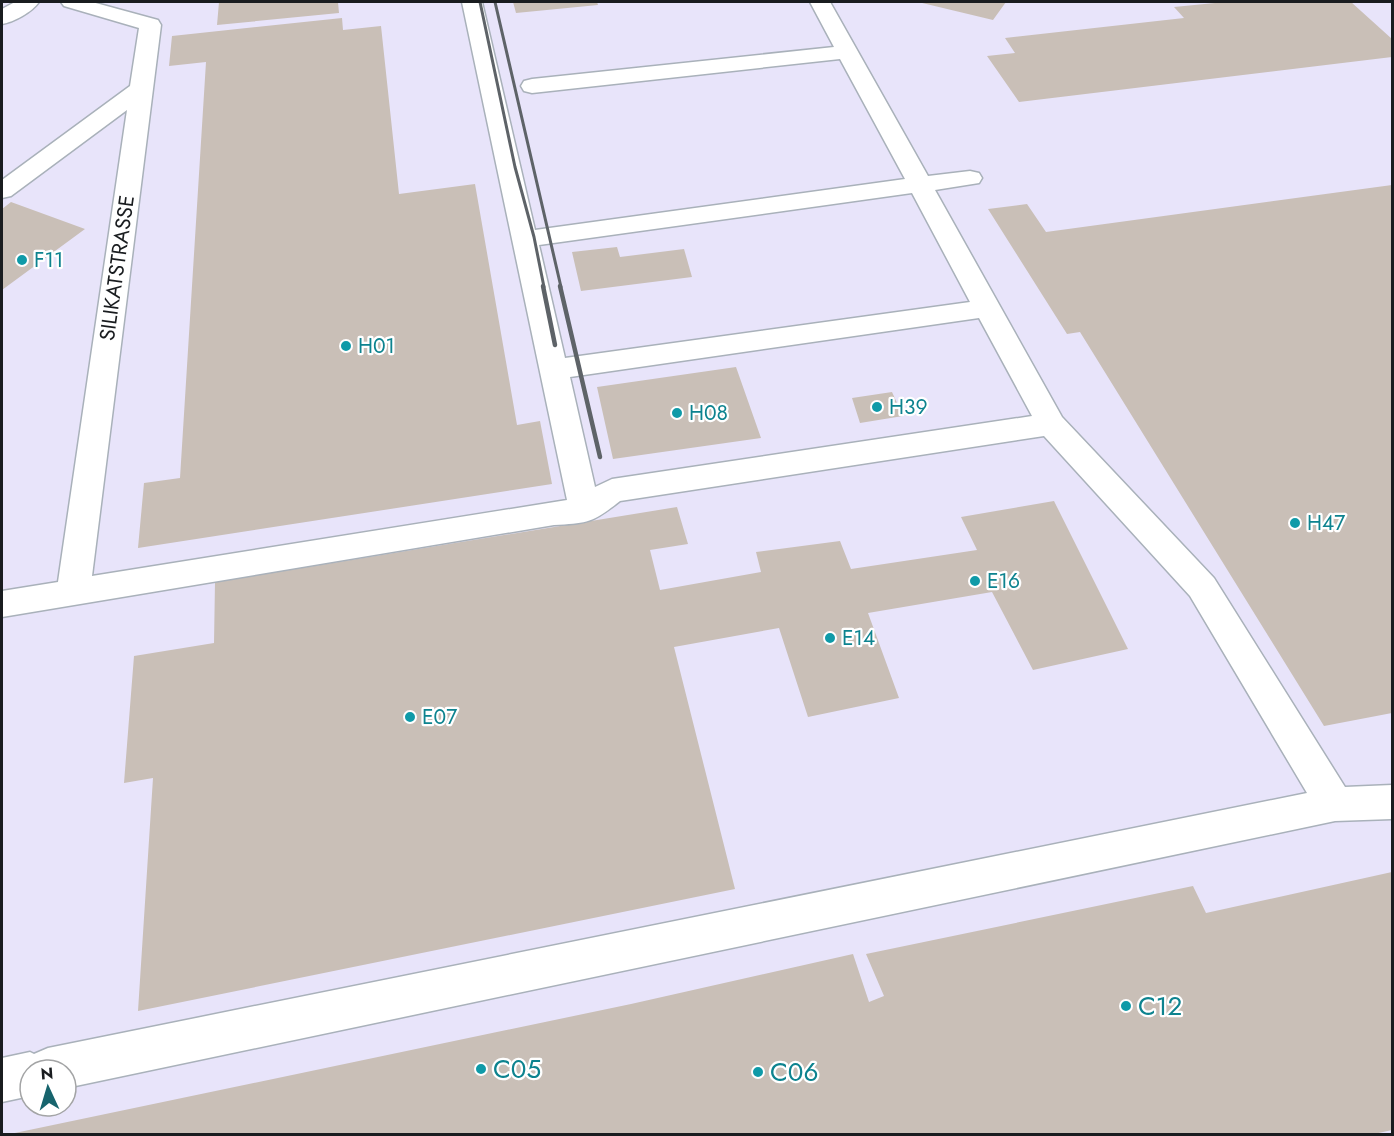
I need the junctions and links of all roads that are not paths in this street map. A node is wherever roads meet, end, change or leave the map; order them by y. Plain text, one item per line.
1 (29, 2) edge
2 (71, 2) edge
3 (472, 2) edge
4 (820, 2) edge
5 (2, 18) edge
6 (847, 52) junction
7 (532, 86) dead end
8 (141, 89) junction
9 (970, 178) dead end
10 (919, 186) junction
11 (2, 191) edge
12 (524, 239) junction
13 (988, 308) junction
14 (554, 369) junction
15 (1051, 424) junction
16 (585, 511) junction
17 (73, 592) junction
18 (2, 604) edge
19 (1392, 802) edge
20 (1335, 804) junction
21 (78, 1064) edge
22 (18, 1077) edge
23 (2, 1080) edge

1 - 5 lane
2 - 8 lane, SILIKATSTRASSE
3 - 12 lane
4 - 6 lane
6 - 7 lane
6 - 10 lane
8 - 11 lane
8 - 17 lane, SILIKATSTRASSE
9 - 10 lane
10 - 12 lane
10 - 13 lane
12 - 14 lane
13 - 14 lane
13 - 15 lane
14 - 16 lane
15 - 16 lane
15 - 20 lane
16 - 17 lane
17 - 18 lane
19 - 20 lane
20 - 21 lane
22 - 23 lane

